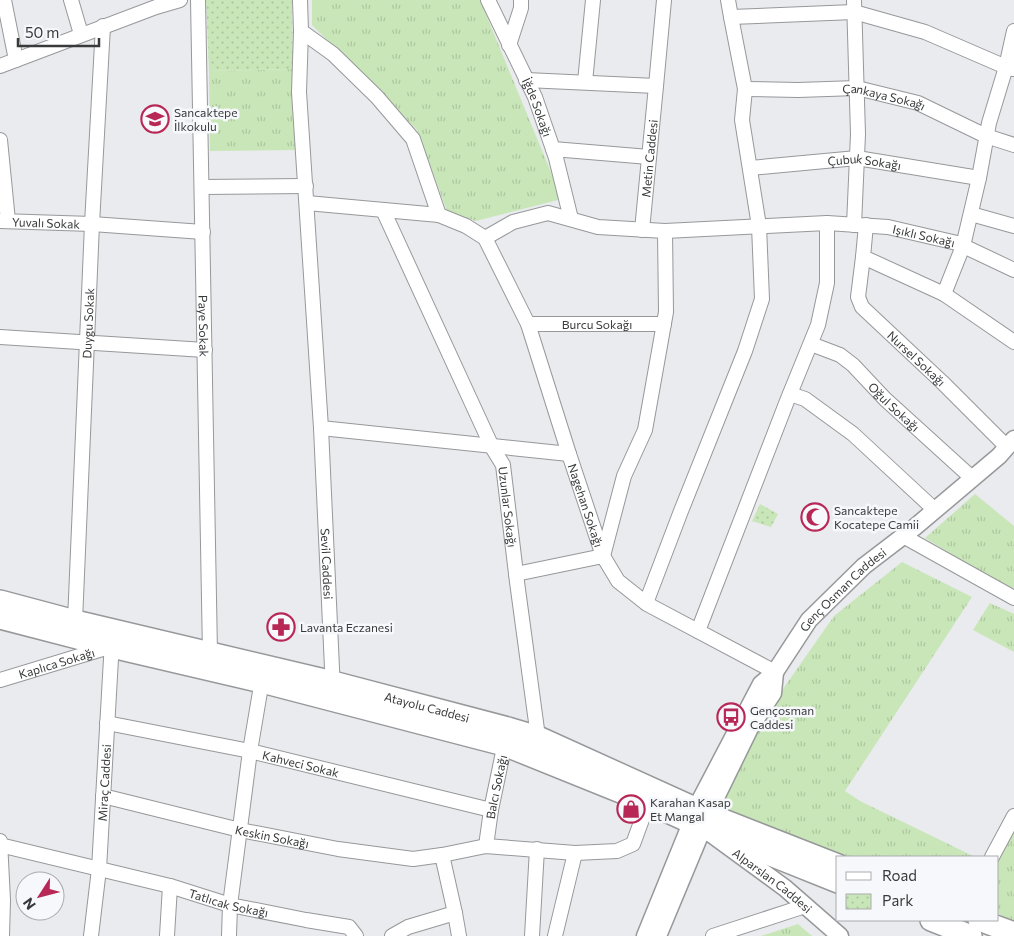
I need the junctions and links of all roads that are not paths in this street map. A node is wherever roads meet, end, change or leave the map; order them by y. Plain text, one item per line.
1 (4, 0) edge
2 (71, 0) edge
3 (180, 0) edge
4 (198, 0) edge
5 (300, 0) edge
6 (488, 0) edge
7 (522, 0) edge
8 (592, 0) edge
9 (664, 0) edge
10 (728, 0) edge
11 (155, 3) edge
12 (854, 6) edge
13 (730, 17) junction
14 (103, 26) junction
15 (301, 31) junction
16 (1014, 31) edge
17 (81, 34) junction
18 (510, 45) junction
19 (16, 60) junction
20 (0, 66) edge
21 (1010, 68) edge
22 (526, 80) junction
23 (585, 82) junction
24 (656, 86) junction
25 (857, 88) junction
26 (745, 89) junction
27 (986, 136) junction
28 (0, 140) edge
29 (1014, 145) edge
30 (553, 149) junction
31 (650, 157) junction
32 (857, 158) junction
33 (750, 168) junction
34 (979, 178) junction
35 (306, 186) junction
36 (202, 187) junction
37 (307, 203) junction
38 (383, 210) junction
39 (971, 214) junction
40 (439, 216) junction
41 (571, 219) junction
42 (4, 221) edge
43 (827, 223) junction
44 (92, 224) junction
45 (860, 225) junction
46 (759, 226) junction
47 (1014, 226) edge
48 (642, 230) junction
49 (665, 231) junction
50 (202, 232) junction
51 (485, 238) junction
52 (963, 246) junction
53 (864, 258) junction
54 (1014, 270) edge
55 (944, 294) junction
56 (528, 324) junction
57 (664, 324) junction
58 (0, 337) edge
59 (88, 342) junction
60 (1014, 342) edge
61 (810, 344) junction
62 (205, 350) junction
63 (790, 394) junction
64 (321, 428) junction
65 (1011, 443) edge
66 (492, 447) junction
67 (569, 454) junction
68 (972, 478) junction
69 (935, 510) junction
70 (903, 536) junction
71 (603, 556) junction
72 (516, 574) junction
73 (1014, 598) edge
74 (0, 601) edge
75 (646, 603) junction
76 (0, 618) edge
77 (75, 621) junction
78 (698, 630) junction
79 (113, 638) junction
80 (210, 653) junction
81 (776, 672) junction
82 (263, 674) junction
83 (0, 680) edge
84 (333, 691) junction
85 (107, 723) junction
86 (506, 736) junction
87 (538, 738) junction
88 (250, 751) junction
89 (103, 796) junction
90 (648, 803) junction
91 (491, 810) junction
92 (1014, 816) edge
93 (699, 818) junction
94 (240, 830) junction
95 (0, 841) edge
96 (0, 846) edge
97 (486, 846) junction
98 (537, 849) junction
99 (576, 852) junction
100 (442, 855) junction
101 (993, 856) edge
102 (793, 864) junction
103 (836, 864) edge
104 (99, 869) junction
105 (836, 881) edge
106 (170, 886) junction
107 (785, 888) junction
108 (230, 905) junction
109 (805, 906) junction
110 (456, 913) junction
111 (934, 921) edge
112 (981, 921) edge
113 (1014, 933) edge
114 (2, 936) edge
115 (91, 936) edge
116 (167, 936) edge
117 (229, 936) edge
118 (356, 936) edge
119 (392, 936) edge
120 (459, 936) edge
121 (532, 936) edge
122 (555, 936) edge
123 (646, 936) edge
124 (658, 936) edge
125 (713, 936) edge
126 (840, 936) edge
127 (971, 936) edge

1 - 19 street
2 - 17 street
3 - 11 street
4 - 36 street, Paye Sokak
5 - 15 street, Sevil Caddesi
6 - 18 street, İğde Sokağı
7 - 18 street
8 - 23 street
9 - 24 street, Metin Caddesi
10 - 13 street
11 - 14 street
12 - 13 street
12 - 21 street
12 - 25 street, Nursel Sokağı
13 - 26 street
14 - 17 street
14 - 44 street, Duygu Sokak
15 - 35 street, Sevil Caddesi
15 - 40 street
16 - 21 street
17 - 19 street
18 - 22 street, İğde Sokağı
19 - 20 street
21 - 27 street
22 - 23 street
22 - 30 street, İğde Sokağı
23 - 24 street
24 - 31 street, Metin Caddesi
25 - 26 street, Çankaya Sokağı
25 - 27 street, Çankaya Sokağı
25 - 32 street, Nursel Sokağı
26 - 33 street
27 - 29 street, Çankaya Sokağı
27 - 34 street
28 - 42 street
30 - 31 street
30 - 41 street, İğde Sokağı
31 - 48 street, Metin Caddesi
32 - 33 street, Çubuk Sokağı
32 - 34 street, Çubuk Sokağı
32 - 45 street, Nursel Sokağı
33 - 46 street
34 - 39 street
35 - 36 street
35 - 37 street, Sevil Caddesi
36 - 50 street, Paye Sokak
37 - 38 street
37 - 64 street, Sevil Caddesi
38 - 40 street
38 - 66 street, Uzunlar Sokağı
39 - 47 street
39 - 52 street
40 - 51 street
41 - 48 street, Işıklı Sokağı
41 - 51 street, Işıklı Sokağı
42 - 44 street, Yuvalı Sokak
43 - 45 street, Işıklı Sokağı
43 - 46 street, Işıklı Sokağı
43 - 61 street
44 - 50 street, Yuvalı Sokak
44 - 59 street, Duygu Sokak
45 - 52 street, Işıklı Sokağı
45 - 53 street, Nursel Sokağı
46 - 49 street, Işıklı Sokağı
46 - 75 street
48 - 49 street, Işıklı Sokağı
49 - 57 street
50 - 62 street, Paye Sokak
51 - 56 street, Nagehan Sokağı
52 - 54 street, Işıklı Sokağı
52 - 55 street
53 - 55 street
53 - 65 street, Nursel Sokağı
55 - 60 street
56 - 57 street, Burcu Sokağı
56 - 67 street, Nagehan Sokağı
57 - 71 street
58 - 59 street
59 - 62 street
59 - 77 street, Duygu Sokak
61 - 63 street
61 - 68 street, Oğul Sokağı
62 - 80 street, Paye Sokak
63 - 69 street
63 - 78 street
64 - 66 street
64 - 84 street, Sevil Caddesi
65 - 68 street, Genç Osman Caddesi
66 - 67 street
66 - 72 street, Uzunlar Sokağı
67 - 71 street, Nagehan Sokağı
68 - 69 street, Genç Osman Caddesi
69 - 70 street, Genç Osman Caddesi
70 - 73 street
70 - 81 street, Genç Osman Caddesi
71 - 72 street
71 - 75 street, Nagehan Sokağı
72 - 87 street, Uzunlar Sokağı
74 - 77 main road, Atayolu Caddesi
75 - 78 street, Nagehan Sokağı
76 - 79 main road, Atayolu Caddesi
77 - 79 main road, Atayolu Caddesi
78 - 81 street, Nagehan Sokağı
79 - 80 main road, Atayolu Caddesi
79 - 82 main road, Atayolu Caddesi
79 - 83 street, Kaplıca Sokağı
79 - 85 street, Miraç Caddesi
80 - 82 main road, Atayolu Caddesi
81 - 93 street, Genç Osman Caddesi
82 - 84 main road, Atayolu Caddesi
82 - 88 street
84 - 86 main road, Atayolu Caddesi
85 - 88 street, Kahveci Sokak
85 - 89 street, Miraç Caddesi
86 - 87 main road, Atayolu Caddesi
86 - 90 main road, Atayolu Caddesi
86 - 91 street, Balcı Sokağı
87 - 93 main road, Atayolu Caddesi
88 - 91 street, Kahveci Sokak
88 - 94 street
89 - 94 street, Keskin Sokağı
89 - 104 street, Miraç Caddesi
90 - 93 main road, Atayolu Caddesi
90 - 99 street, Keskin Sokağı
91 - 97 street, Balcı Sokağı
92 - 101 street
93 - 102 main road, Atayolu Caddesi
93 - 103 main road, Atayolu Caddesi
93 - 107 street, Alparslan Caddesi
93 - 123 street
93 - 124 street
94 - 100 street, Keskin Sokağı
94 - 108 street
95 - 96 street
96 - 104 street, Tatlıcak Sokağı
96 - 114 street
97 - 98 street, Keskin Sokağı
97 - 100 street, Keskin Sokağı
98 - 99 street, Keskin Sokağı
98 - 121 street
99 - 122 street
100 - 110 street
102 - 105 main road, Atayolu Caddesi
102 - 107 street
104 - 106 street, Tatlıcak Sokağı
104 - 115 street, Miraç Caddesi
106 - 108 street, Tatlıcak Sokağı
106 - 116 street
107 - 109 street, Alparslan Caddesi
108 - 117 street
108 - 118 street, Tatlıcak Sokağı
109 - 125 street
109 - 126 street, Alparslan Caddesi
110 - 119 street
110 - 120 street
111 - 127 main road
112 - 113 main road

